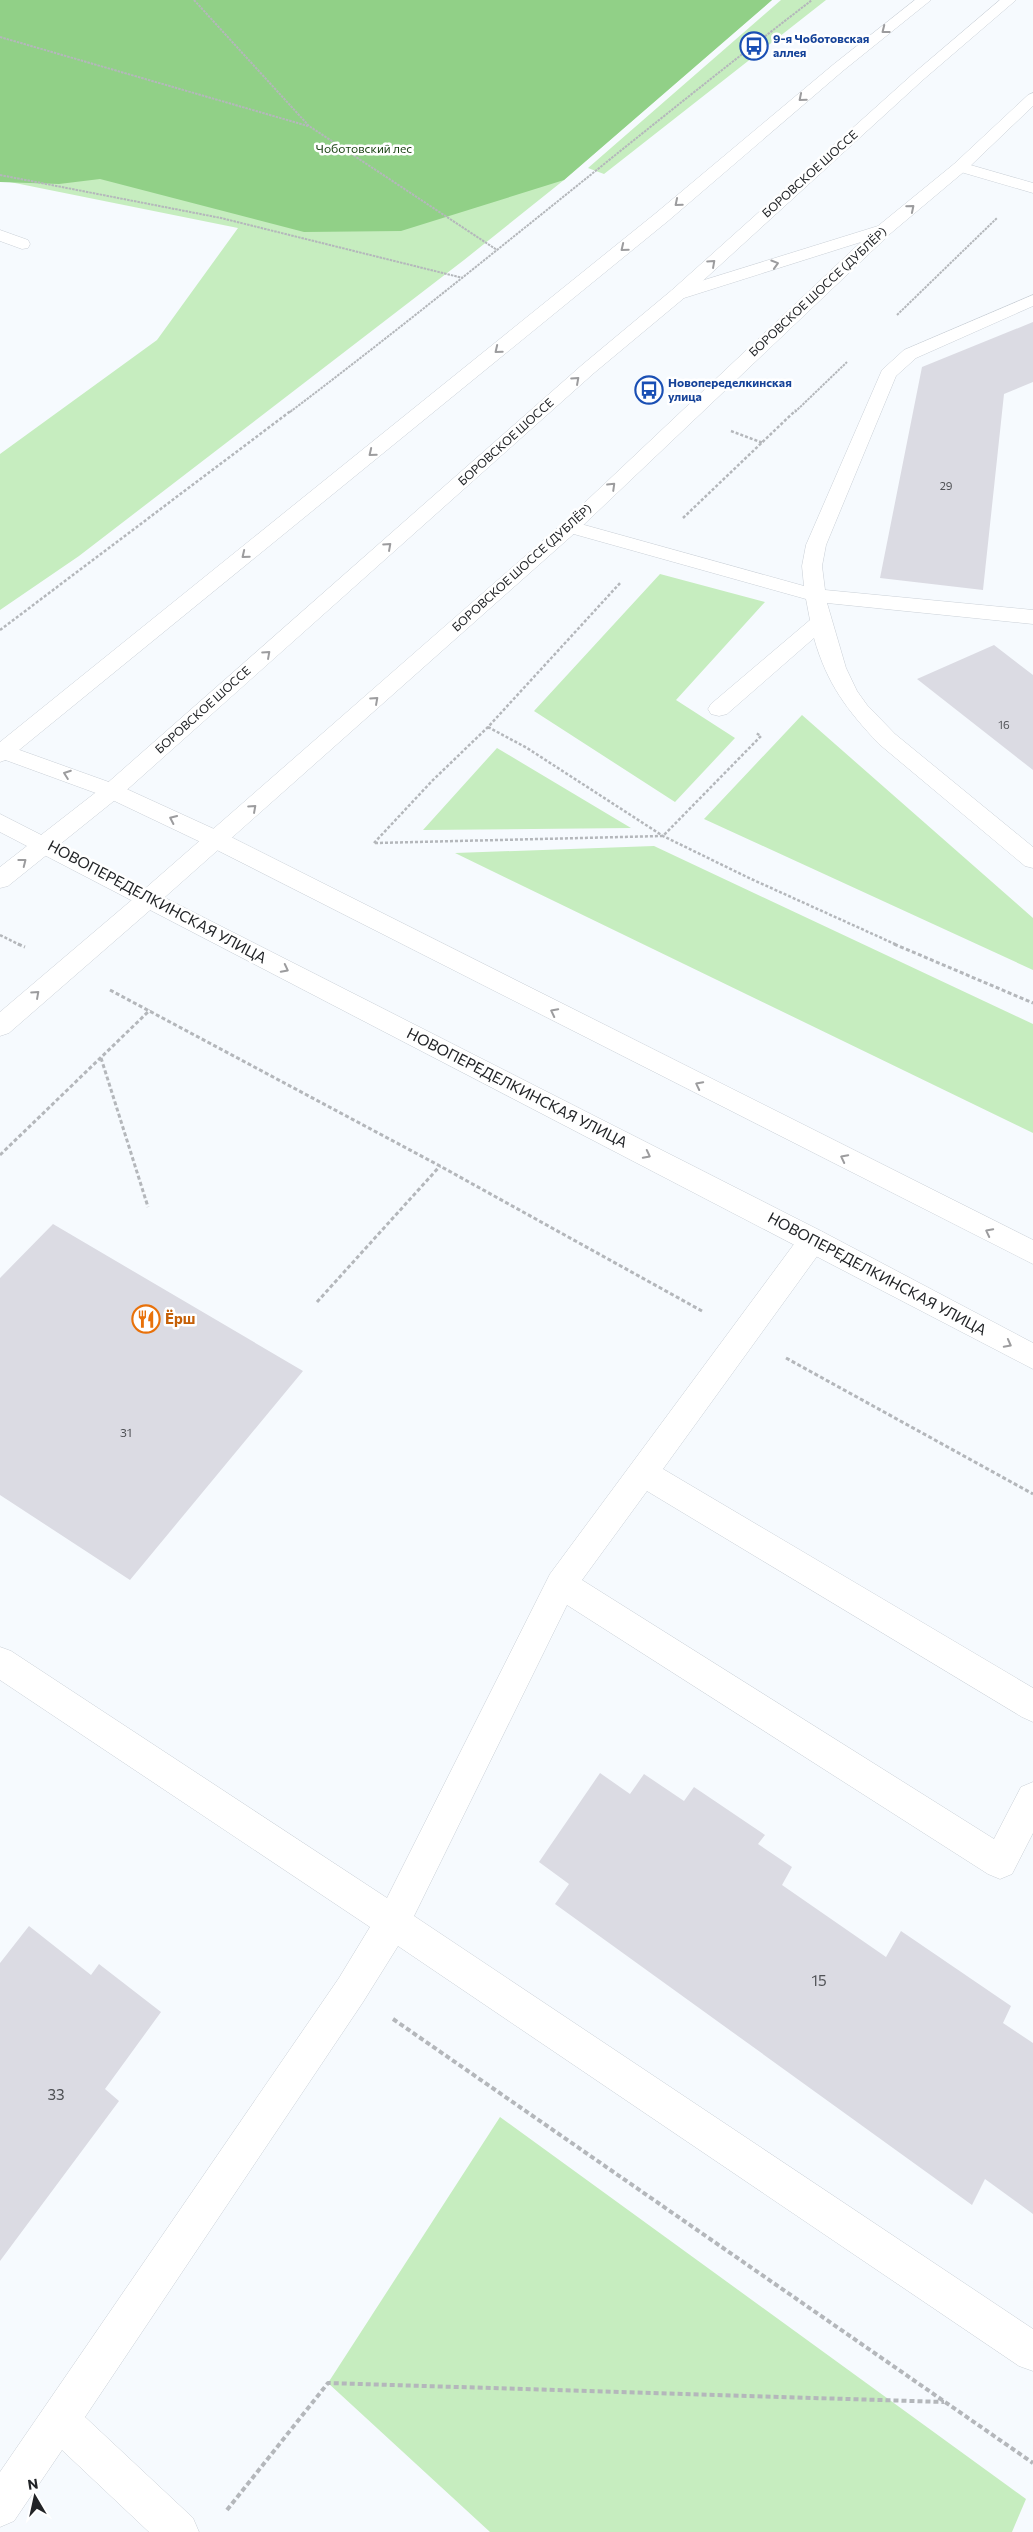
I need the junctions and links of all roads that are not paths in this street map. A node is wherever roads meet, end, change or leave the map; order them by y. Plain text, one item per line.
1 (924, 0) edge
2 (1010, 0) edge
3 (1033, 98) edge
4 (960, 167) junction
5 (1031, 188) edge
6 (885, 229) junction
7 (0, 235) edge
8 (22, 244) dead end
9 (678, 294) junction
10 (1033, 300) edge
11 (570, 527) junction
12 (816, 595) junction
13 (1033, 618) edge
14 (821, 621) junction
15 (719, 709) road end
16 (2, 751) edge
17 (112, 791) junction
18 (0, 822) edge
19 (217, 840) junction
20 (46, 844) junction
21 (1033, 860) edge
22 (0, 880) edge
23 (148, 899) junction
24 (0, 1026) edge
25 (813, 1240) junction
26 (1033, 1254) edge
27 (1033, 1357) edge
28 (643, 1473) junction
29 (561, 1584) junction
30 (0, 1662) edge
31 (1033, 1706) edge
32 (1033, 1799) edge
33 (393, 1922) junction
34 (1033, 2352) edge
35 (60, 2421) junction
36 (0, 2507) edge
37 (179, 2532) edge

1 -> 16 main road
9 -> 2 main road, БОРОВСКОЕ ШОССЕ
3 - 4 main road, БОРОВСКОЕ ШОССЕ (ДУБЛЁР)
4 - 5 main road
6 -> 4 main road, БОРОВСКОЕ ШОССЕ (ДУБЛЁР)
9 -> 6 main road
11 -> 6 main road, БОРОВСКОЕ ШОССЕ (ДУБЛЁР)
7 - 8 main road
17 -> 9 main road, БОРОВСКОЕ ШОССЕ
10 - 12 main road
11 - 12 main road
19 -> 11 main road, БОРОВСКОЕ ШОССЕ (ДУБЛЁР)
12 - 13 main road
12 - 14 main road
14 - 15 main road
14 - 21 main road
17 -> 16 main road
19 -> 17 main road
17 - 20 main road, БОРОВСКОЕ ШОССЕ
18 - 20 main road, НОВОПЕРЕДЕЛКИНСКАЯ УЛИЦА
19 - 23 main road, БОРОВСКОЕ ШОССЕ (ДУБЛЁР)
26 -> 19 main road
22 -> 20 main road, БОРОВСКОЕ ШОССЕ
20 - 23 main road, НОВОПЕРЕДЕЛКИНСКАЯ УЛИЦА
24 -> 23 main road, БОРОВСКОЕ ШОССЕ (ДУБЛЁР)
23 -> 25 main road, НОВОПЕРЕДЕЛКИНСКАЯ УЛИЦА
25 -> 27 main road, НОВОПЕРЕДЕЛКИНСКАЯ УЛИЦА
25 - 28 main road
28 - 29 main road
28 - 31 main road
29 - 32 main road
29 - 33 main road
30 - 33 main road
33 - 34 main road
33 - 35 main road
35 - 36 main road
35 - 37 main road

